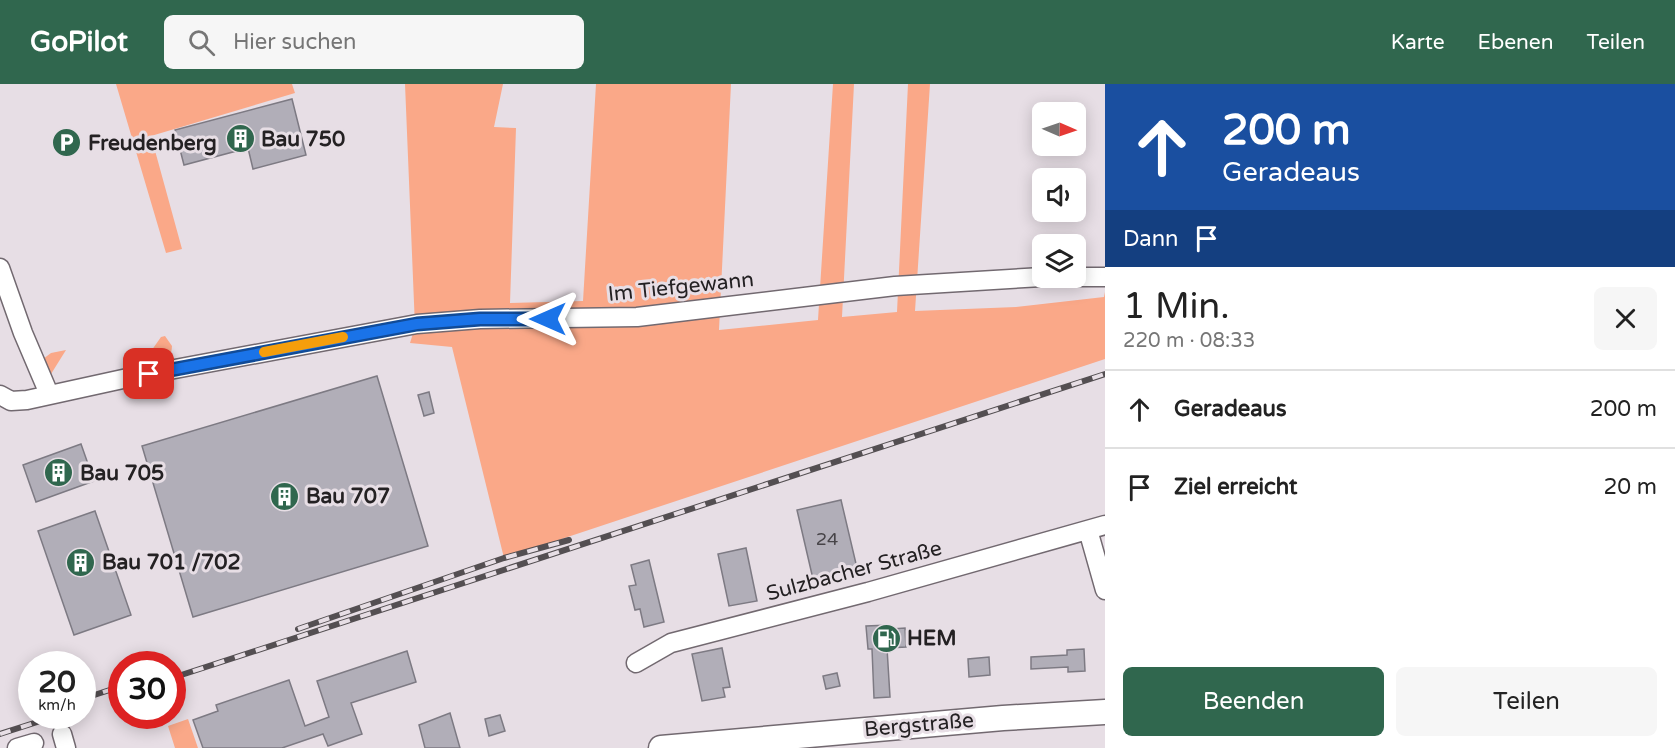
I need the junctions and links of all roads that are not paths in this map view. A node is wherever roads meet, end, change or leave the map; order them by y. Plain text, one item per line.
1 (0, 268) edge
2 (1086, 277) edge
3 (1032, 278) edge
4 (1105, 278) edge
5 (49, 394) junction
6 (0, 395) edge
7 (1096, 527) edge
8 (1105, 590) edge
9 (636, 663) dead end
10 (1105, 712) edge
11 (661, 748) edge

1 - 5 street
2 - 4 street
3 - 5 street, Im Tiefgewann
5 - 6 street, Im Tiefgewann
7 - 8 street, Sulzbacher Straße
7 - 9 street, Sulzbacher Straße
10 - 11 main road, Bergstraße

